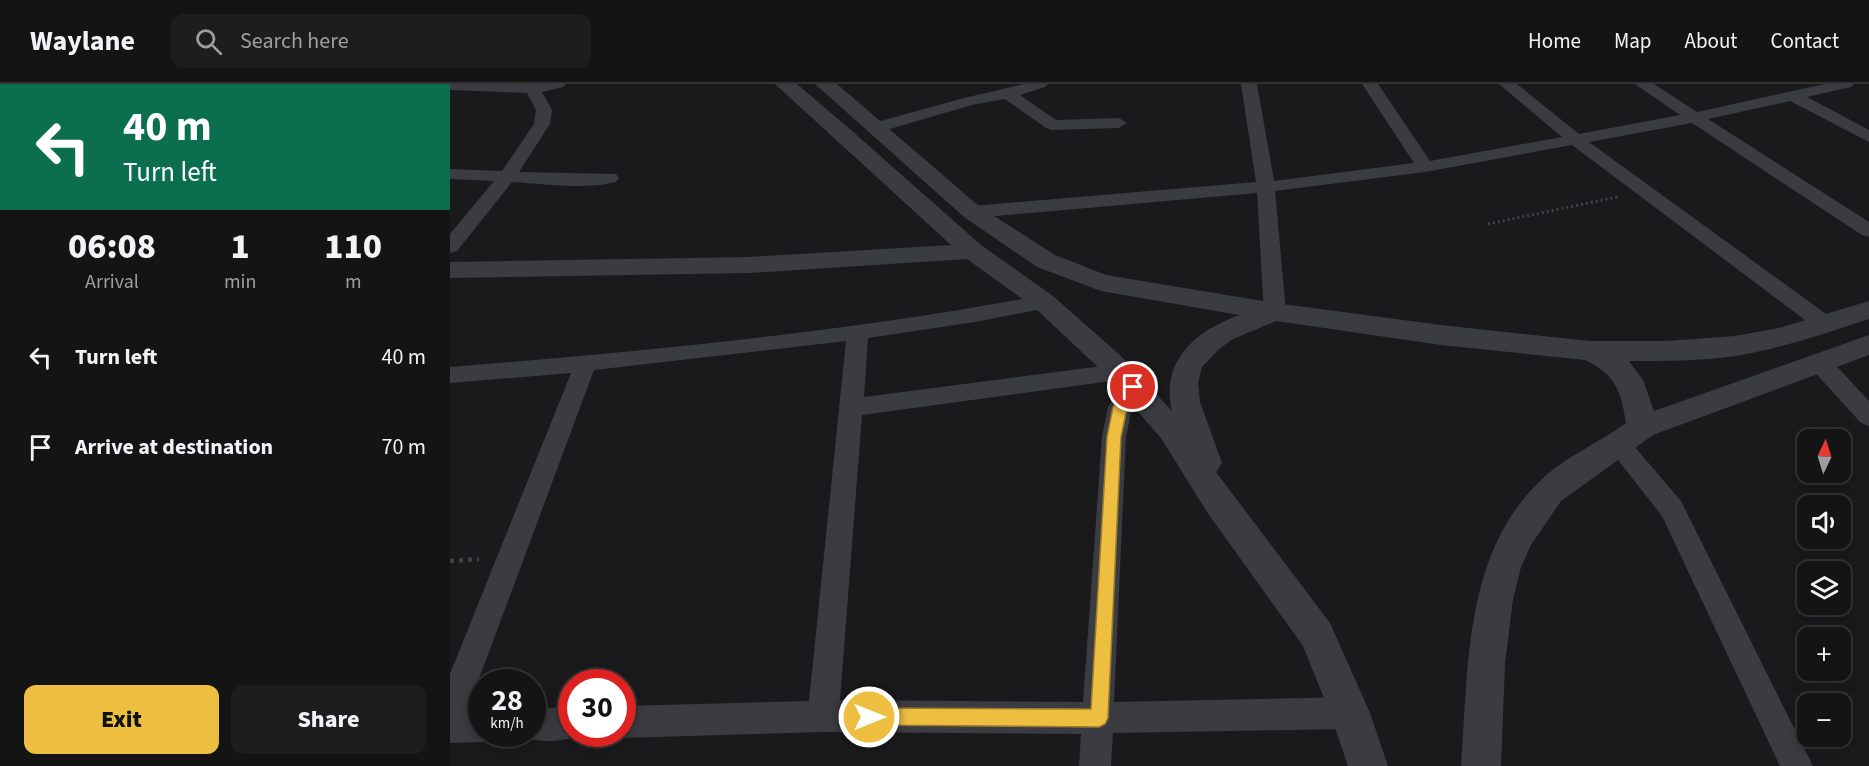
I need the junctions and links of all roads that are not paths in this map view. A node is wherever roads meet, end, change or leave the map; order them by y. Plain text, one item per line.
1 (558, 84) edge
2 (785, 84) edge
3 (825, 84) edge
4 (956, 84) edge
5 (1040, 84) edge
6 (1249, 84) edge
7 (1370, 84) edge
8 (1507, 84) edge
9 (1643, 84) edge
10 (1846, 84) edge
11 (450, 85) edge
12 (533, 89) junction
13 (1008, 94) junction
14 (1794, 97) junction
15 (970, 101) junction
16 (1692, 118) junction
17 (1119, 123) dead end
18 (876, 128) junction
19 (1869, 137) edge
20 (1576, 140) junction
21 (1425, 166) junction
22 (450, 174) edge
23 (508, 176) junction
24 (610, 178) dead end
25 (1266, 187) junction
26 (972, 212) junction
27 (1869, 231) edge
28 (450, 247) edge
29 (972, 251) junction
30 (450, 270) edge
31 (1044, 302) junction
32 (1869, 310) edge
33 (1275, 312) junction
34 (1825, 324) junction
35 (858, 332) junction
36 (1869, 345) edge
37 (1590, 351) junction
38 (1819, 362) junction
39 (585, 364) junction
40 (450, 375) edge
41 (1125, 380) junction
42 (852, 407) junction
43 (1869, 417) edge
44 (1630, 436) junction
45 (1218, 502) junction
46 (450, 713) edge
47 (1350, 713) junction
48 (823, 716) junction
49 (1099, 718) junction
50 (636, 722) edge
51 (468, 726) edge
52 (450, 727) edge
53 (1095, 766) edge
54 (1368, 766) edge
55 (1480, 766) edge
56 (1797, 766) edge

1 - 12 street
2 - 29 street
3 - 18 street
4 - 15 street
5 - 13 street
6 - 25 street
7 - 21 street
8 - 20 street
9 - 16 street
10 - 14 street
11 - 12 street
12 - 23 street
13 - 15 street
13 - 17 street
14 - 16 street
14 - 19 street
15 - 18 street
16 - 20 street
16 - 27 street
18 - 26 street
20 - 21 street
20 - 34 street
21 - 25 street
22 - 23 street
23 - 24 street
23 - 28 street
25 - 26 street
25 - 33 street
26 - 33 street
29 - 30 street
29 - 31 street
31 - 35 street
31 - 41 street
32 - 34 street
33 - 37 street
33 - 45 street
34 - 37 street
35 - 39 street
35 - 42 street
36 - 38 street
37 - 44 street
38 - 43 street
38 - 44 street
39 - 40 street
39 - 46 street
41 - 42 street
41 - 45 street
41 - 49 street
42 - 48 street
44 - 55 street
44 - 56 street
45 - 47 street
47 - 49 street
47 - 54 street
48 - 49 street
48 - 50 street
49 - 53 street
51 - 52 street

